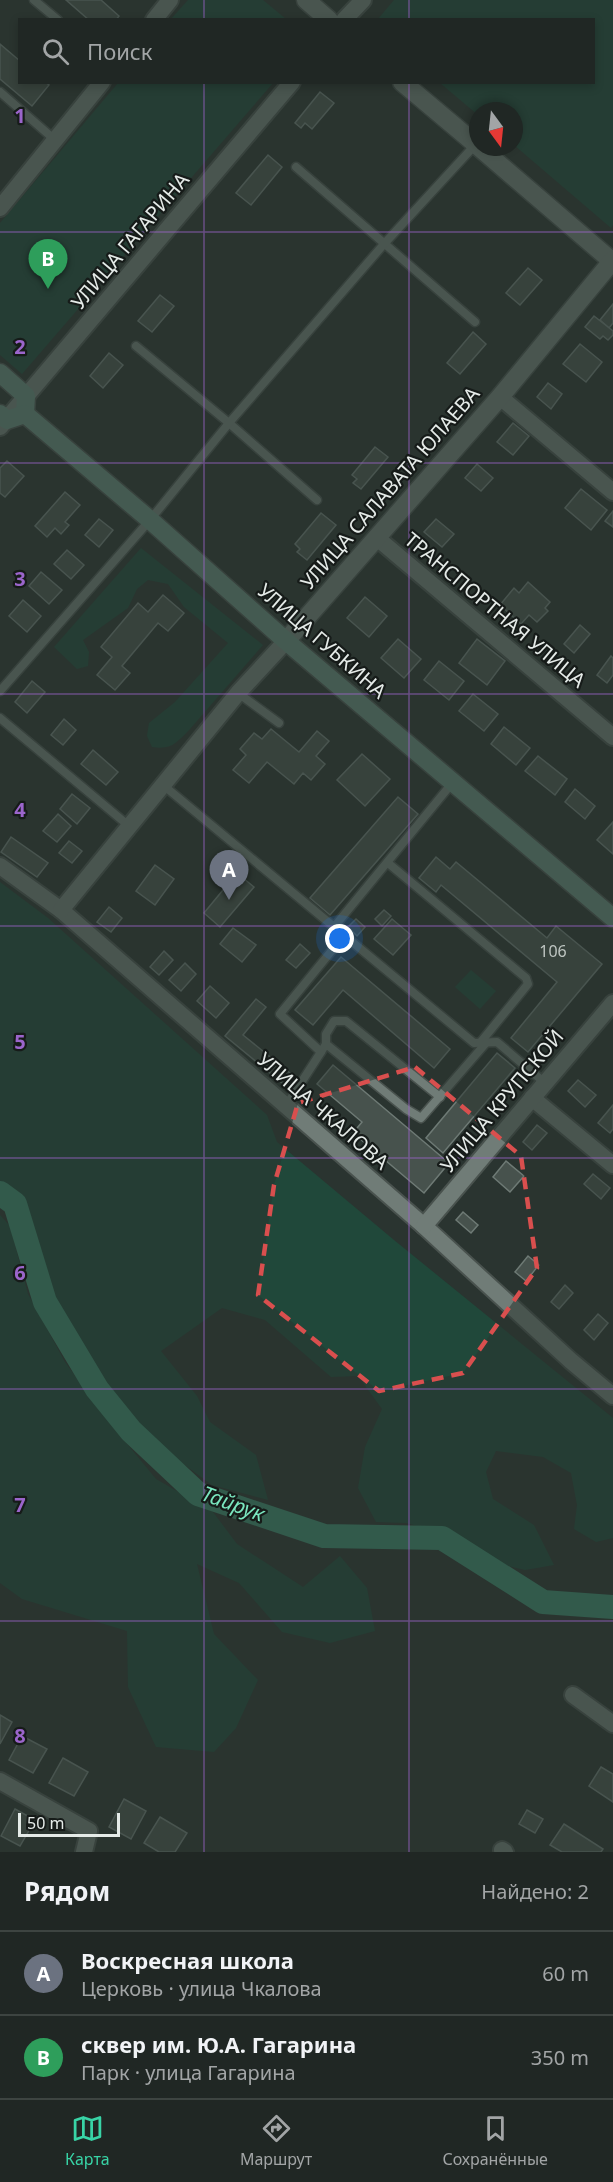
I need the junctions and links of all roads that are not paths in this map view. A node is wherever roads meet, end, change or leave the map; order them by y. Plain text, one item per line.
1 (34, 0) edge
2 (170, 0) edge
3 (306, 0) edge
4 (363, 0) edge
5 (56, 18) edge
6 (156, 18) edge
7 (327, 18) edge
8 (346, 18) edge
9 (100, 84) edge
10 (290, 84) edge
11 (404, 84) edge
12 (0, 92) edge
13 (469, 138) edge
14 (55, 140) junction
15 (469, 155) edge
16 (490, 156) edge
17 (297, 167) dead end
18 (0, 208) edge
19 (384, 244) junction
20 (613, 261) edge
21 (475, 322) dead end
22 (136, 346) dead end
23 (0, 373) edge
24 (500, 397) junction
25 (12, 414) edge
26 (229, 423) junction
27 (613, 492) edge
28 (317, 500) dead end
29 (150, 520) junction
30 (377, 538) junction
31 (286, 640) junction
32 (0, 691) edge
33 (238, 693) junction
34 (0, 718) edge
35 (279, 723) dead end
36 (613, 737) edge
37 (454, 781) junction
38 (162, 785) junction
39 (129, 826) junction
40 (388, 863) junction
41 (0, 866) edge
42 (61, 910) junction
43 (613, 918) edge
44 (334, 927) junction
45 (613, 1003) edge
46 (483, 1043) junction
47 (324, 1048) junction
48 (545, 1083) junction
49 (440, 1097) junction
50 (532, 1098) junction
51 (286, 1106) junction
52 (613, 1165) edge
53 (424, 1226) junction
54 (613, 1396) edge
55 (573, 1695) dead end
56 (613, 1725) edge
57 (0, 1781) edge
58 (84, 1852) edge

1 - 5 lane
2 - 6 street
3 - 7 street
4 - 8 street
9 - 14 street
10 - 25 street, УЛИЦА ГАГАРИНА
11 - 13 street
12 - 14 lane
14 - 18 street
15 - 19 lane
16 - 20 street
17 - 19 lane
19 - 21 lane
19 - 26 lane
20 - 24 street, УЛИЦА САЛАВАТА ЮЛАЕВА
22 - 26 lane
23 - 25 main road, УЛИЦА ГУБКИНА
24 - 27 street
24 - 30 street, УЛИЦА САЛАВАТА ЮЛАЕВА
25 - 29 main road, УЛИЦА ГУБКИНА
26 - 28 lane
26 - 29 lane
29 - 31 main road, УЛИЦА ГУБКИНА
29 - 32 lane
30 - 31 street, УЛИЦА САЛАВАТА ЮЛАЕВА
30 - 36 street, ТРАНСПОРТНАЯ УЛИЦА
31 - 33 street, УЛИЦА САЛАВАТА ЮЛАЕВА
31 - 37 main road, УЛИЦА ГУБКИНА
33 - 35 lane
33 - 38 street, УЛИЦА САЛАВАТА ЮЛАЕВА
34 - 39 lane
37 - 40 lane
37 - 43 main road, УЛИЦА ГУБКИНА
38 - 39 street, УЛИЦА САЛАВАТА ЮЛАЕВА
38 - 44 lane
39 - 42 street, УЛИЦА САЛАВАТА ЮЛАЕВА
40 - 44 lane
40 - 46 lane
41 - 42 street, УЛИЦА ЧКАЛОВА
42 - 51 street, УЛИЦА ЧКАЛОВА
44 - 46 lane
44 - 47 lane
45 - 48 street, УЛИЦА КРУПСКОЙ
46 - 48 lane
46 - 49 lane
47 - 49 lane
47 - 49 lane
47 - 51 lane
48 - 50 street, УЛИЦА КРУПСКОЙ
50 - 52 street
50 - 53 street, УЛИЦА КРУПСКОЙ
51 - 53 street, УЛИЦА ЧКАЛОВА
53 - 54 street, УЛИЦА ЧКАЛОВА
55 - 56 street
57 - 58 street

